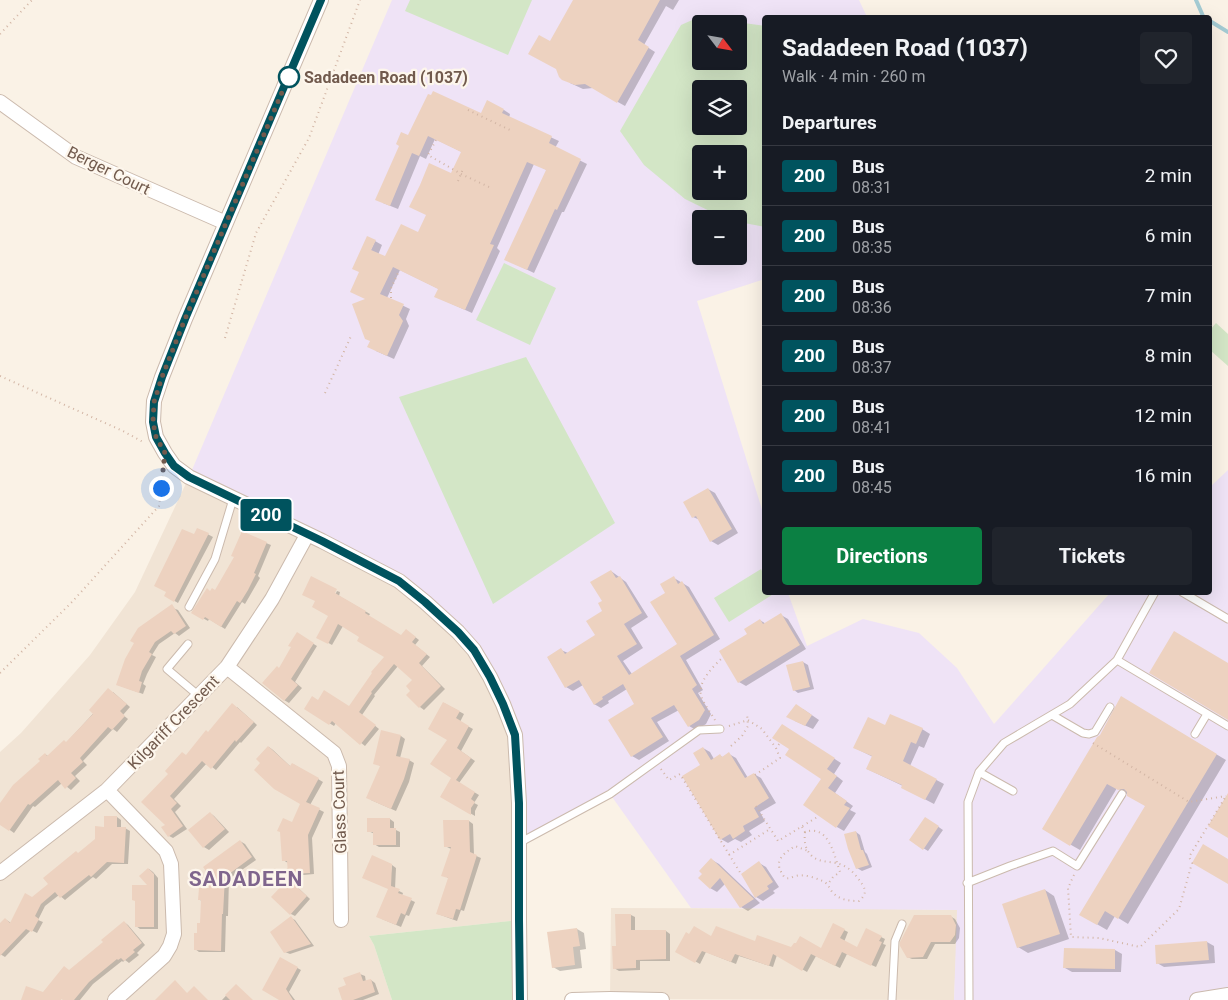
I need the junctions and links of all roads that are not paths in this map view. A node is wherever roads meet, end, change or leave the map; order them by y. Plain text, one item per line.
1 (321, 0) edge
2 (0, 102) edge
3 (226, 223) junction
4 (233, 499) junction
5 (307, 535) junction
6 (1152, 595) edge
7 (1187, 595) edge
8 (189, 607) dead end
9 (1228, 619) edge
10 (188, 644) dead end
11 (1117, 660) junction
12 (227, 667) junction
13 (199, 696) junction
14 (1110, 707) dead end
15 (1207, 714) junction
16 (1052, 715) junction
17 (1228, 726) edge
18 (720, 729) road end
19 (1195, 734) dead end
20 (979, 772) junction
21 (107, 790) junction
22 (1013, 791) dead end
23 (1122, 794) dead end
24 (519, 843) junction
25 (0, 873) edge
26 (967, 883) junction
27 (342, 920) dead end
28 (902, 924) dead end
29 (1228, 995) edge
30 (114, 1000) edge
31 (520, 1000) edge
32 (572, 1000) edge
33 (662, 1000) edge
34 (892, 1000) edge
35 (969, 1000) edge
36 (1197, 1000) edge

1 - 3 street
2 - 3 street, Berger Court
3 - 4 street
4 - 5 street
4 - 8 lane
5 - 12 street, Kilgariff Crescent
5 - 24 street
6 - 11 lane
7 - 9 lane
10 - 13 lane
11 - 15 lane
11 - 16 lane
12 - 13 street, Kilgariff Crescent
12 - 27 street, Glass Court
13 - 21 street, Kilgariff Crescent
14 - 16 lane
15 - 17 lane
15 - 19 lane
16 - 20 lane
18 - 24 lane
20 - 22 lane
20 - 26 lane
21 - 25 street, Kilgariff Crescent
21 - 30 street
23 - 26 lane
24 - 31 street
26 - 35 lane
28 - 34 lane
29 - 36 street
32 - 33 street

